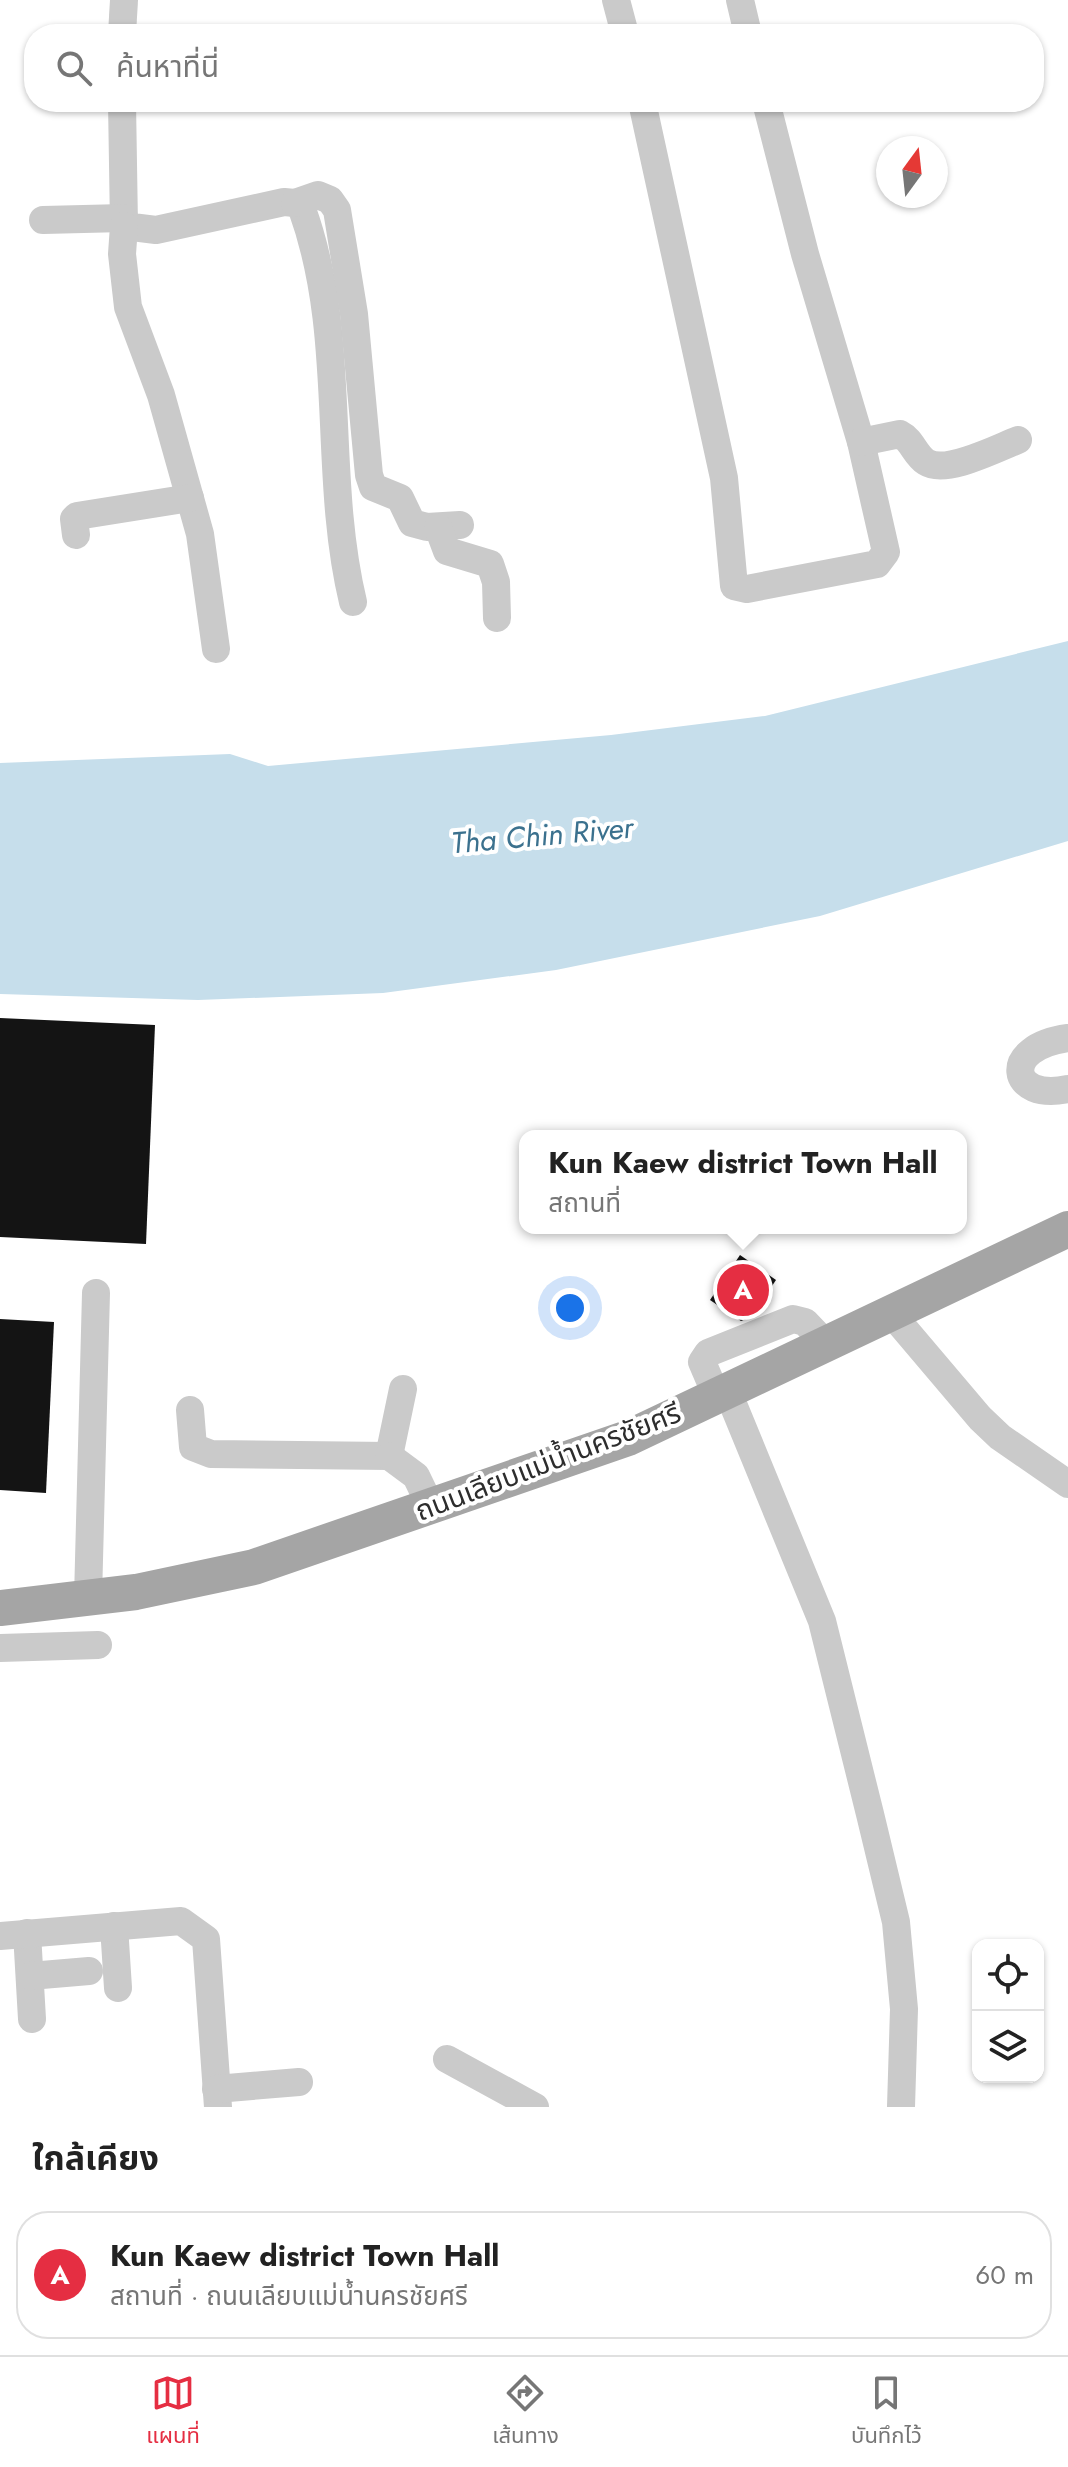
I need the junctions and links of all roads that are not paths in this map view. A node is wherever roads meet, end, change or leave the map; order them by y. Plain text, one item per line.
1 (124, 0) edge
2 (616, 0) edge
3 (740, 0) edge
4 (123, 24) edge
5 (622, 24) edge
6 (746, 24) edge
7 (122, 112) edge
8 (644, 112) edge
9 (769, 112) edge
10 (295, 203) junction
11 (43, 220) dead end
12 (124, 222) junction
13 (1018, 440) dead end
14 (863, 441) junction
15 (190, 498) junction
16 (76, 535) dead end
17 (353, 602) dead end
18 (497, 618) dead end
19 (216, 649) dead end
20 (1068, 1038) edge
21 (1068, 1089) edge
22 (1068, 1229) edge
23 (96, 1293) dead end
24 (891, 1313) junction
25 (403, 1389) dead end
26 (722, 1394) junction
27 (190, 1410) dead end
28 (389, 1456) junction
29 (1068, 1484) edge
30 (431, 1507) junction
31 (88, 1598) junction
32 (0, 1608) edge
33 (98, 1645) dead end
34 (0, 1648) edge
35 (114, 1926) junction
36 (14, 1935) edge
37 (89, 1971) dead end
38 (30, 1976) junction
39 (118, 1988) dead end
40 (32, 2019) dead end
41 (447, 2059) dead end
42 (299, 2082) dead end
43 (217, 2098) edge
44 (535, 2107) edge
45 (901, 2107) edge

1 - 4 street
2 - 5 street
3 - 6 street
7 - 12 street
8 - 14 street
9 - 14 street
10 - 12 street
10 - 17 street
10 - 18 street
11 - 12 street
12 - 15 street
13 - 14 street
15 - 16 street
15 - 19 street
20 - 21 street
22 - 24 main road, ถนนเลียบแม่น้ำนครชัยศรี
23 - 31 street
24 - 26 main road, ถนนเลียบแม่น้ำนครชัยศรี
24 - 29 street
25 - 28 street
26 - 30 main road, ถนนเลียบแม่น้ำนครชัยศรี
26 - 45 street
27 - 28 street
28 - 30 street
30 - 31 main road, ถนนเลียบแม่น้ำนครชัยศรี
31 - 32 main road, ถนนเลียบแม่น้ำนครชัยศรี
33 - 34 street
35 - 36 street
35 - 39 street
35 - 43 street
36 - 38 street
37 - 38 street
38 - 40 street
41 - 44 street
42 - 43 street

